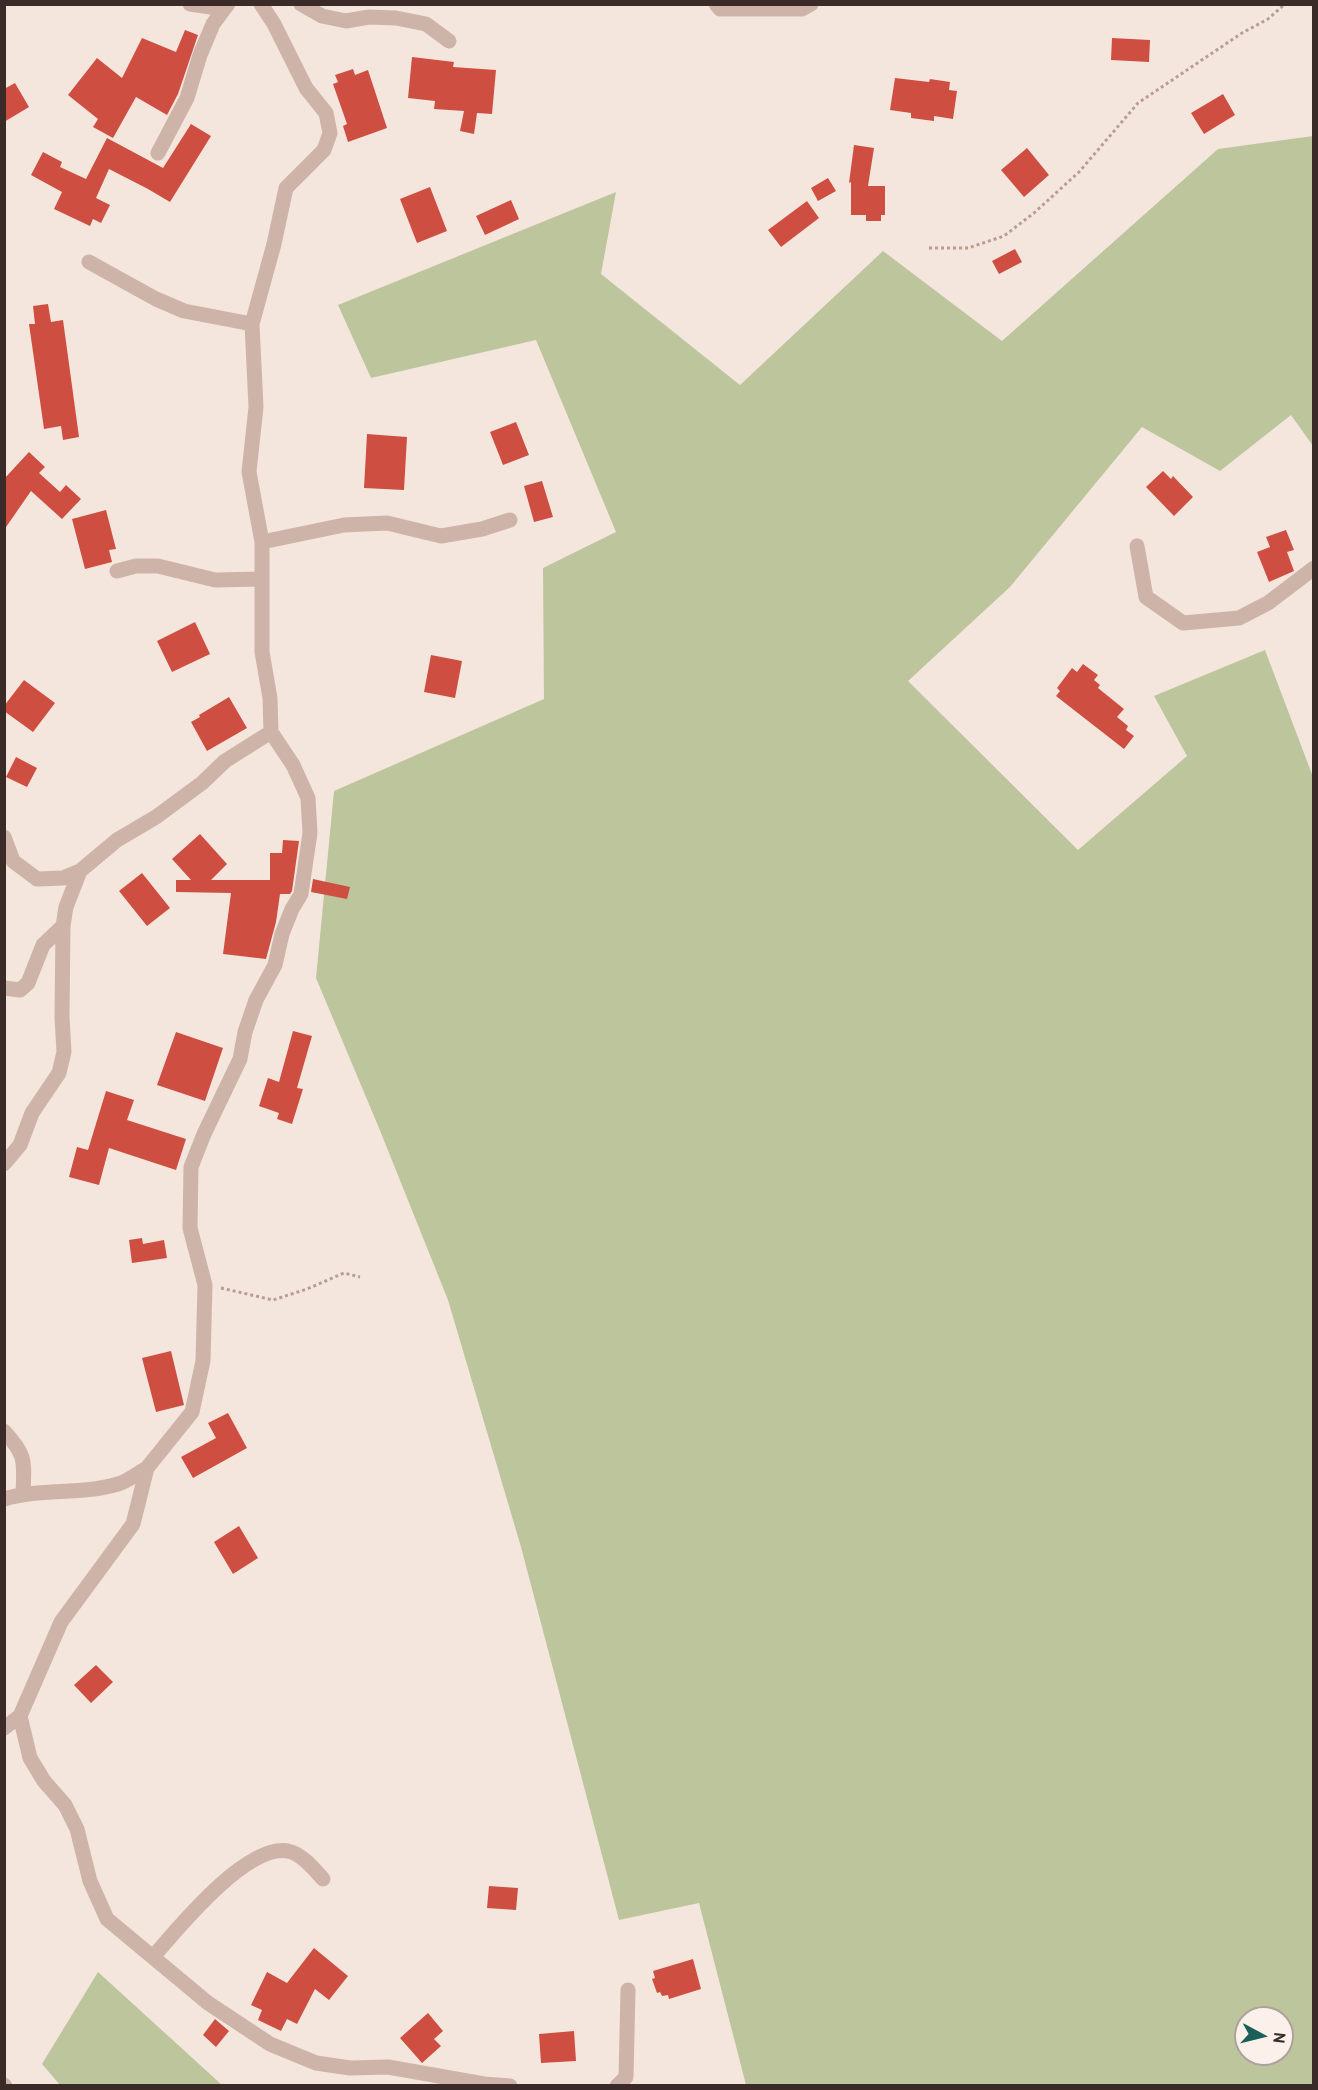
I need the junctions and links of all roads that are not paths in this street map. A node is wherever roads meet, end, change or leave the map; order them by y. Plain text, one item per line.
1 (190, 4) edge
2 (261, 4) edge
3 (301, 4) edge
4 (716, 4) edge
5 (811, 4) edge
6 (226, 7) edge
7 (449, 41) dead end
8 (158, 153) dead end
9 (88, 262) dead end
10 (252, 324) junction
11 (510, 520) dead end
12 (262, 542) junction
13 (1137, 546) dead end
14 (1314, 568) edge
15 (117, 571) dead end
16 (261, 579) junction
17 (271, 732) junction
18 (4, 837) edge
19 (80, 872) junction
20 (63, 926) junction
21 (4, 988) edge
22 (4, 1164) edge
23 (4, 1431) edge
24 (147, 1468) junction
25 (23, 1494) junction
26 (4, 1499) edge
27 (20, 1716) junction
28 (4, 1728) edge
29 (323, 1879) dead end
30 (153, 1957) junction
31 (628, 1990) dead end
32 (510, 2085) edge
33 (617, 2085) edge

1 - 6 street
2 - 10 street
3 - 7 street
4 - 5 street
6 - 8 street
9 - 10 street
10 - 12 street
11 - 12 street
12 - 16 street
13 - 14 street
15 - 16 street
16 - 17 street
17 - 19 street
17 - 24 street
18 - 19 street
19 - 20 street
20 - 21 street
20 - 22 street
23 - 25 street
24 - 25 street
24 - 27 street
25 - 26 street
27 - 28 street
27 - 30 street
29 - 30 street
30 - 32 street
31 - 33 street

